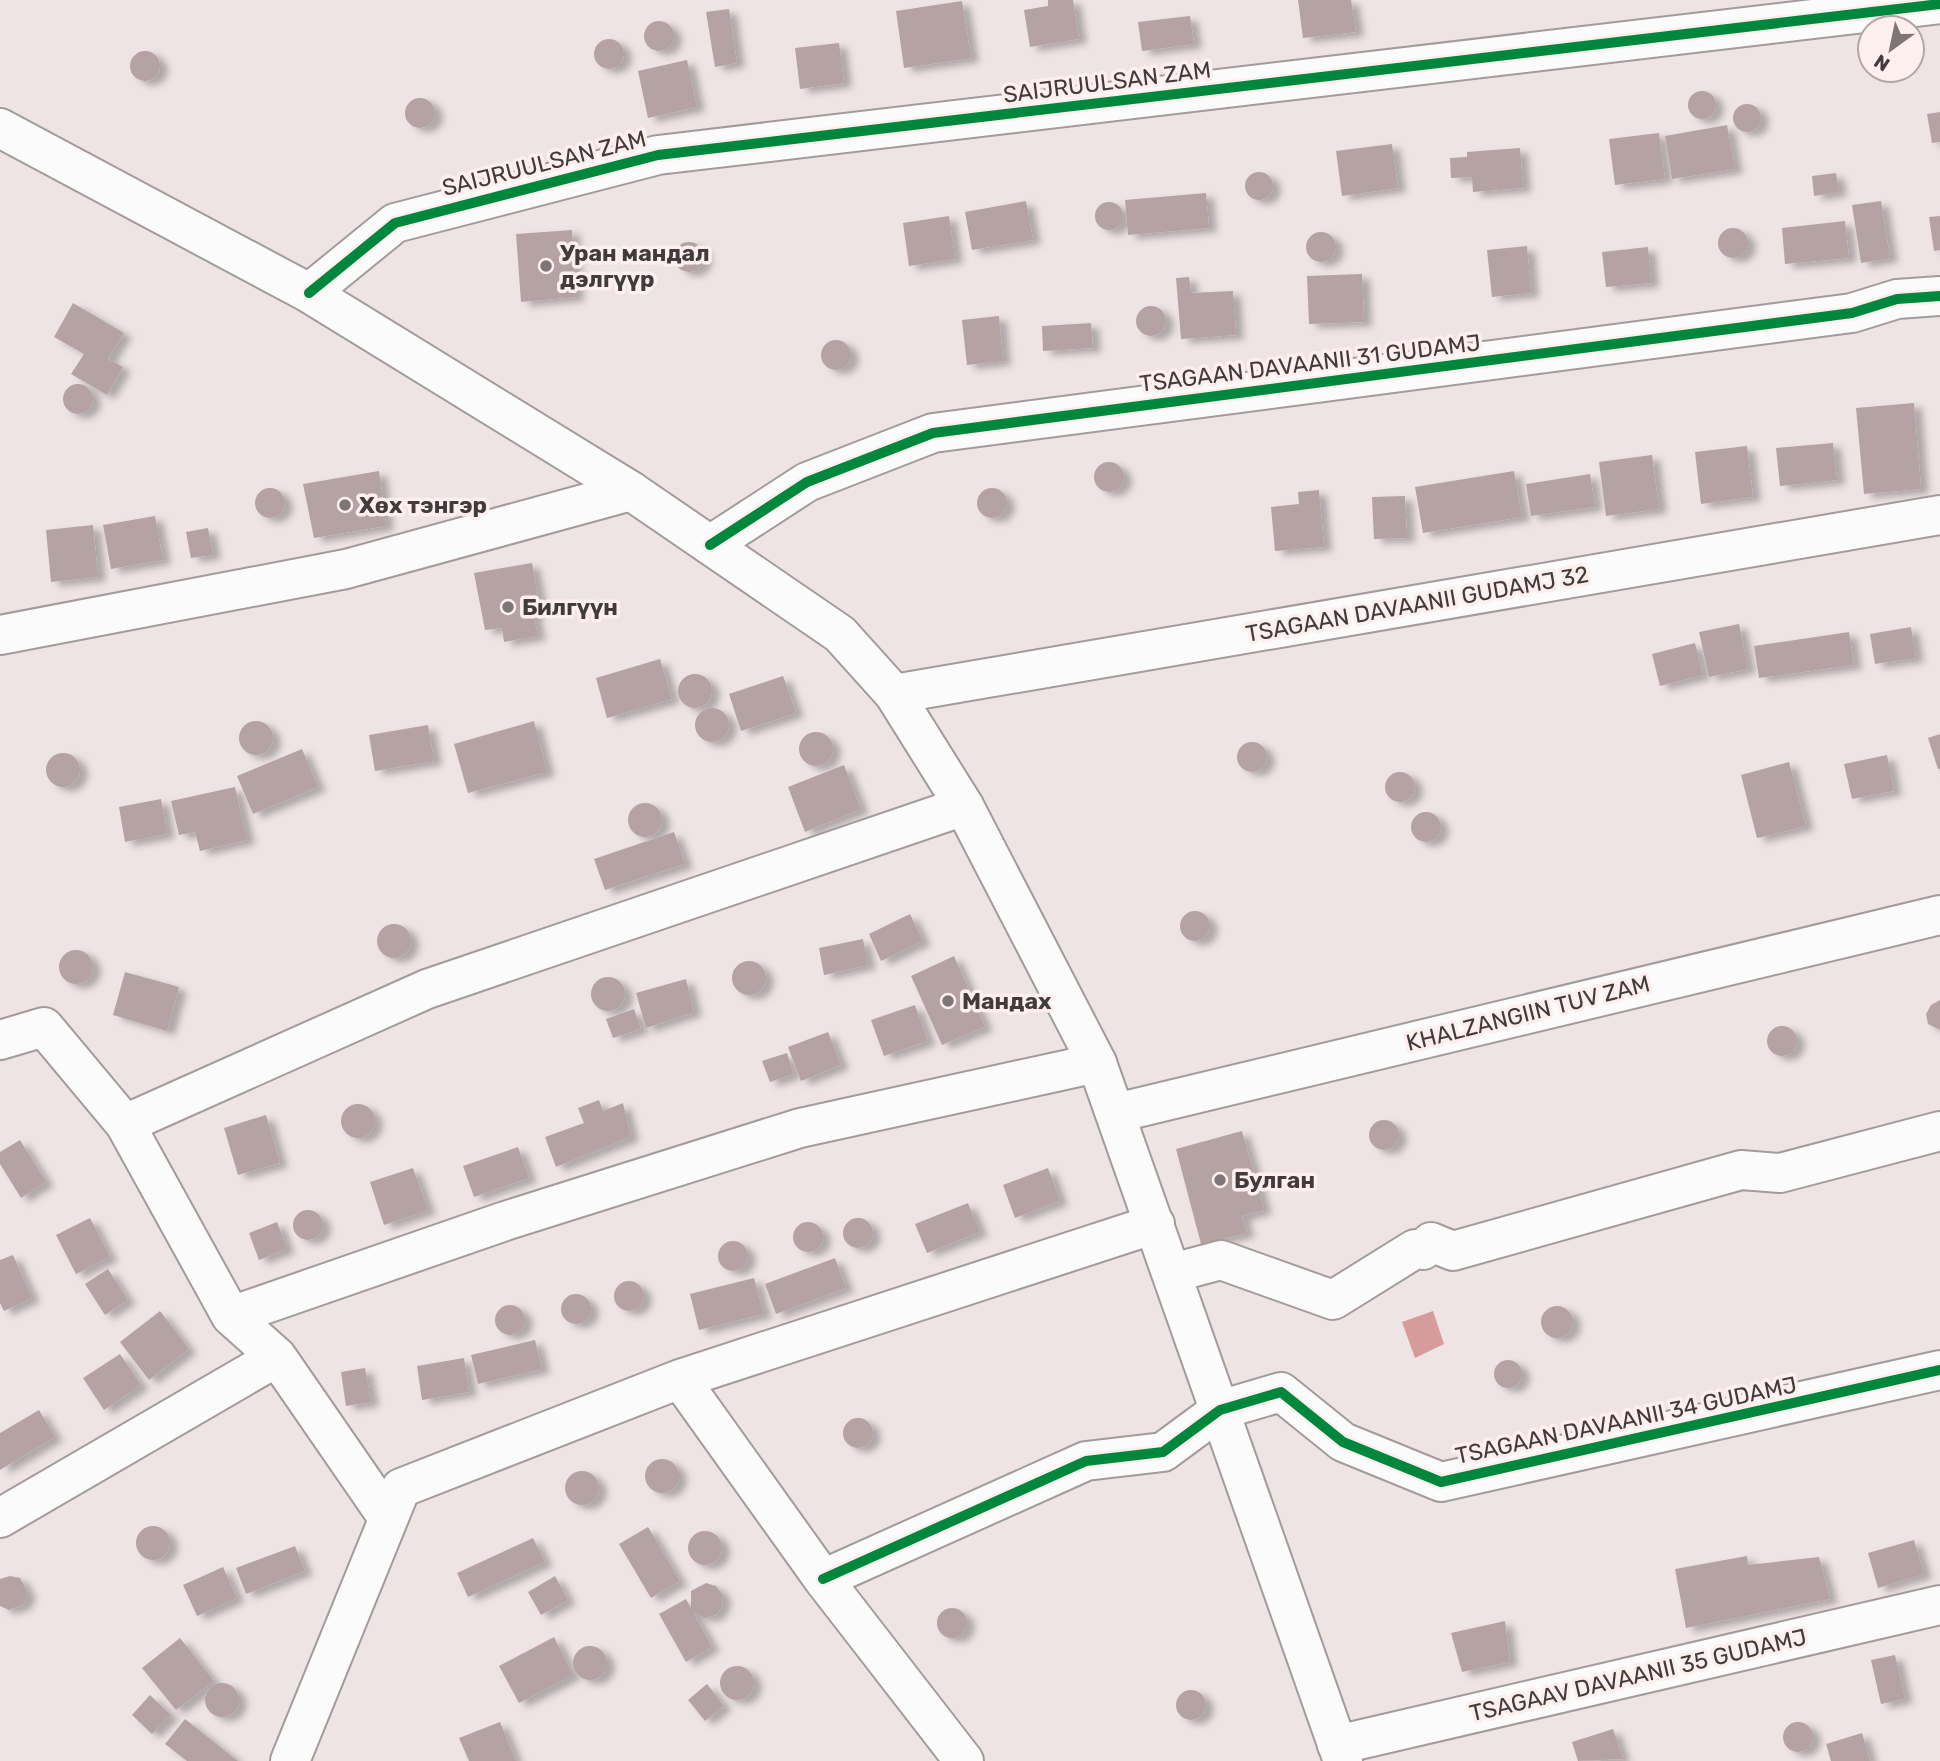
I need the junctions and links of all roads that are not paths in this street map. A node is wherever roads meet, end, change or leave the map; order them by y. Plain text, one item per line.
1 (1940, 4) edge
2 (0, 128) edge
3 (309, 292) junction
4 (1940, 296) edge
5 (631, 491) junction
6 (1940, 515) edge
7 (710, 545) junction
8 (0, 635) edge
9 (894, 694) junction
10 (964, 806) junction
11 (1940, 915) edge
12 (0, 1040) edge
13 (1097, 1063) junction
14 (1116, 1113) junction
15 (125, 1124) junction
16 (1940, 1131) edge
17 (1155, 1224) junction
18 (1172, 1273) junction
19 (231, 1316) junction
20 (277, 1357) junction
21 (1940, 1370) edge
22 (680, 1379) junction
23 (1220, 1410) junction
24 (0, 1518) edge
25 (388, 1518) junction
26 (822, 1579) junction
27 (1940, 1605) edge
28 (1340, 1753) edge
29 (290, 1761) edge
30 (964, 1761) edge

1 - 3 main road, SAIJRUULSAN ZAM
2 - 3 main road
3 - 5 main road
4 - 7 main road, TSAGAAN DAVAANII 31 GUDAMJ
5 - 7 main road
5 - 8 main road
6 - 9 main road, TSAGAAN DAVAANII GUDAMJ 32
7 - 9 main road
9 - 10 main road
10 - 13 main road
10 - 15 main road
11 - 14 main road, KHALZANGIIN TUV ZAM
12 - 15 main road
13 - 14 main road
13 - 19 main road
14 - 17 main road
15 - 19 main road
16 - 18 main road
17 - 18 main road
17 - 22 main road
18 - 23 main road
19 - 20 main road
20 - 24 main road
20 - 25 main road
21 - 23 main road, TSAGAAN DAVAANII 34 GUDAMJ
22 - 25 main road
22 - 26 main road
23 - 26 main road
23 - 28 main road
25 - 29 main road
26 - 30 main road
27 - 28 main road, TSAGAAV DAVAANII 35 GUDAMJ

